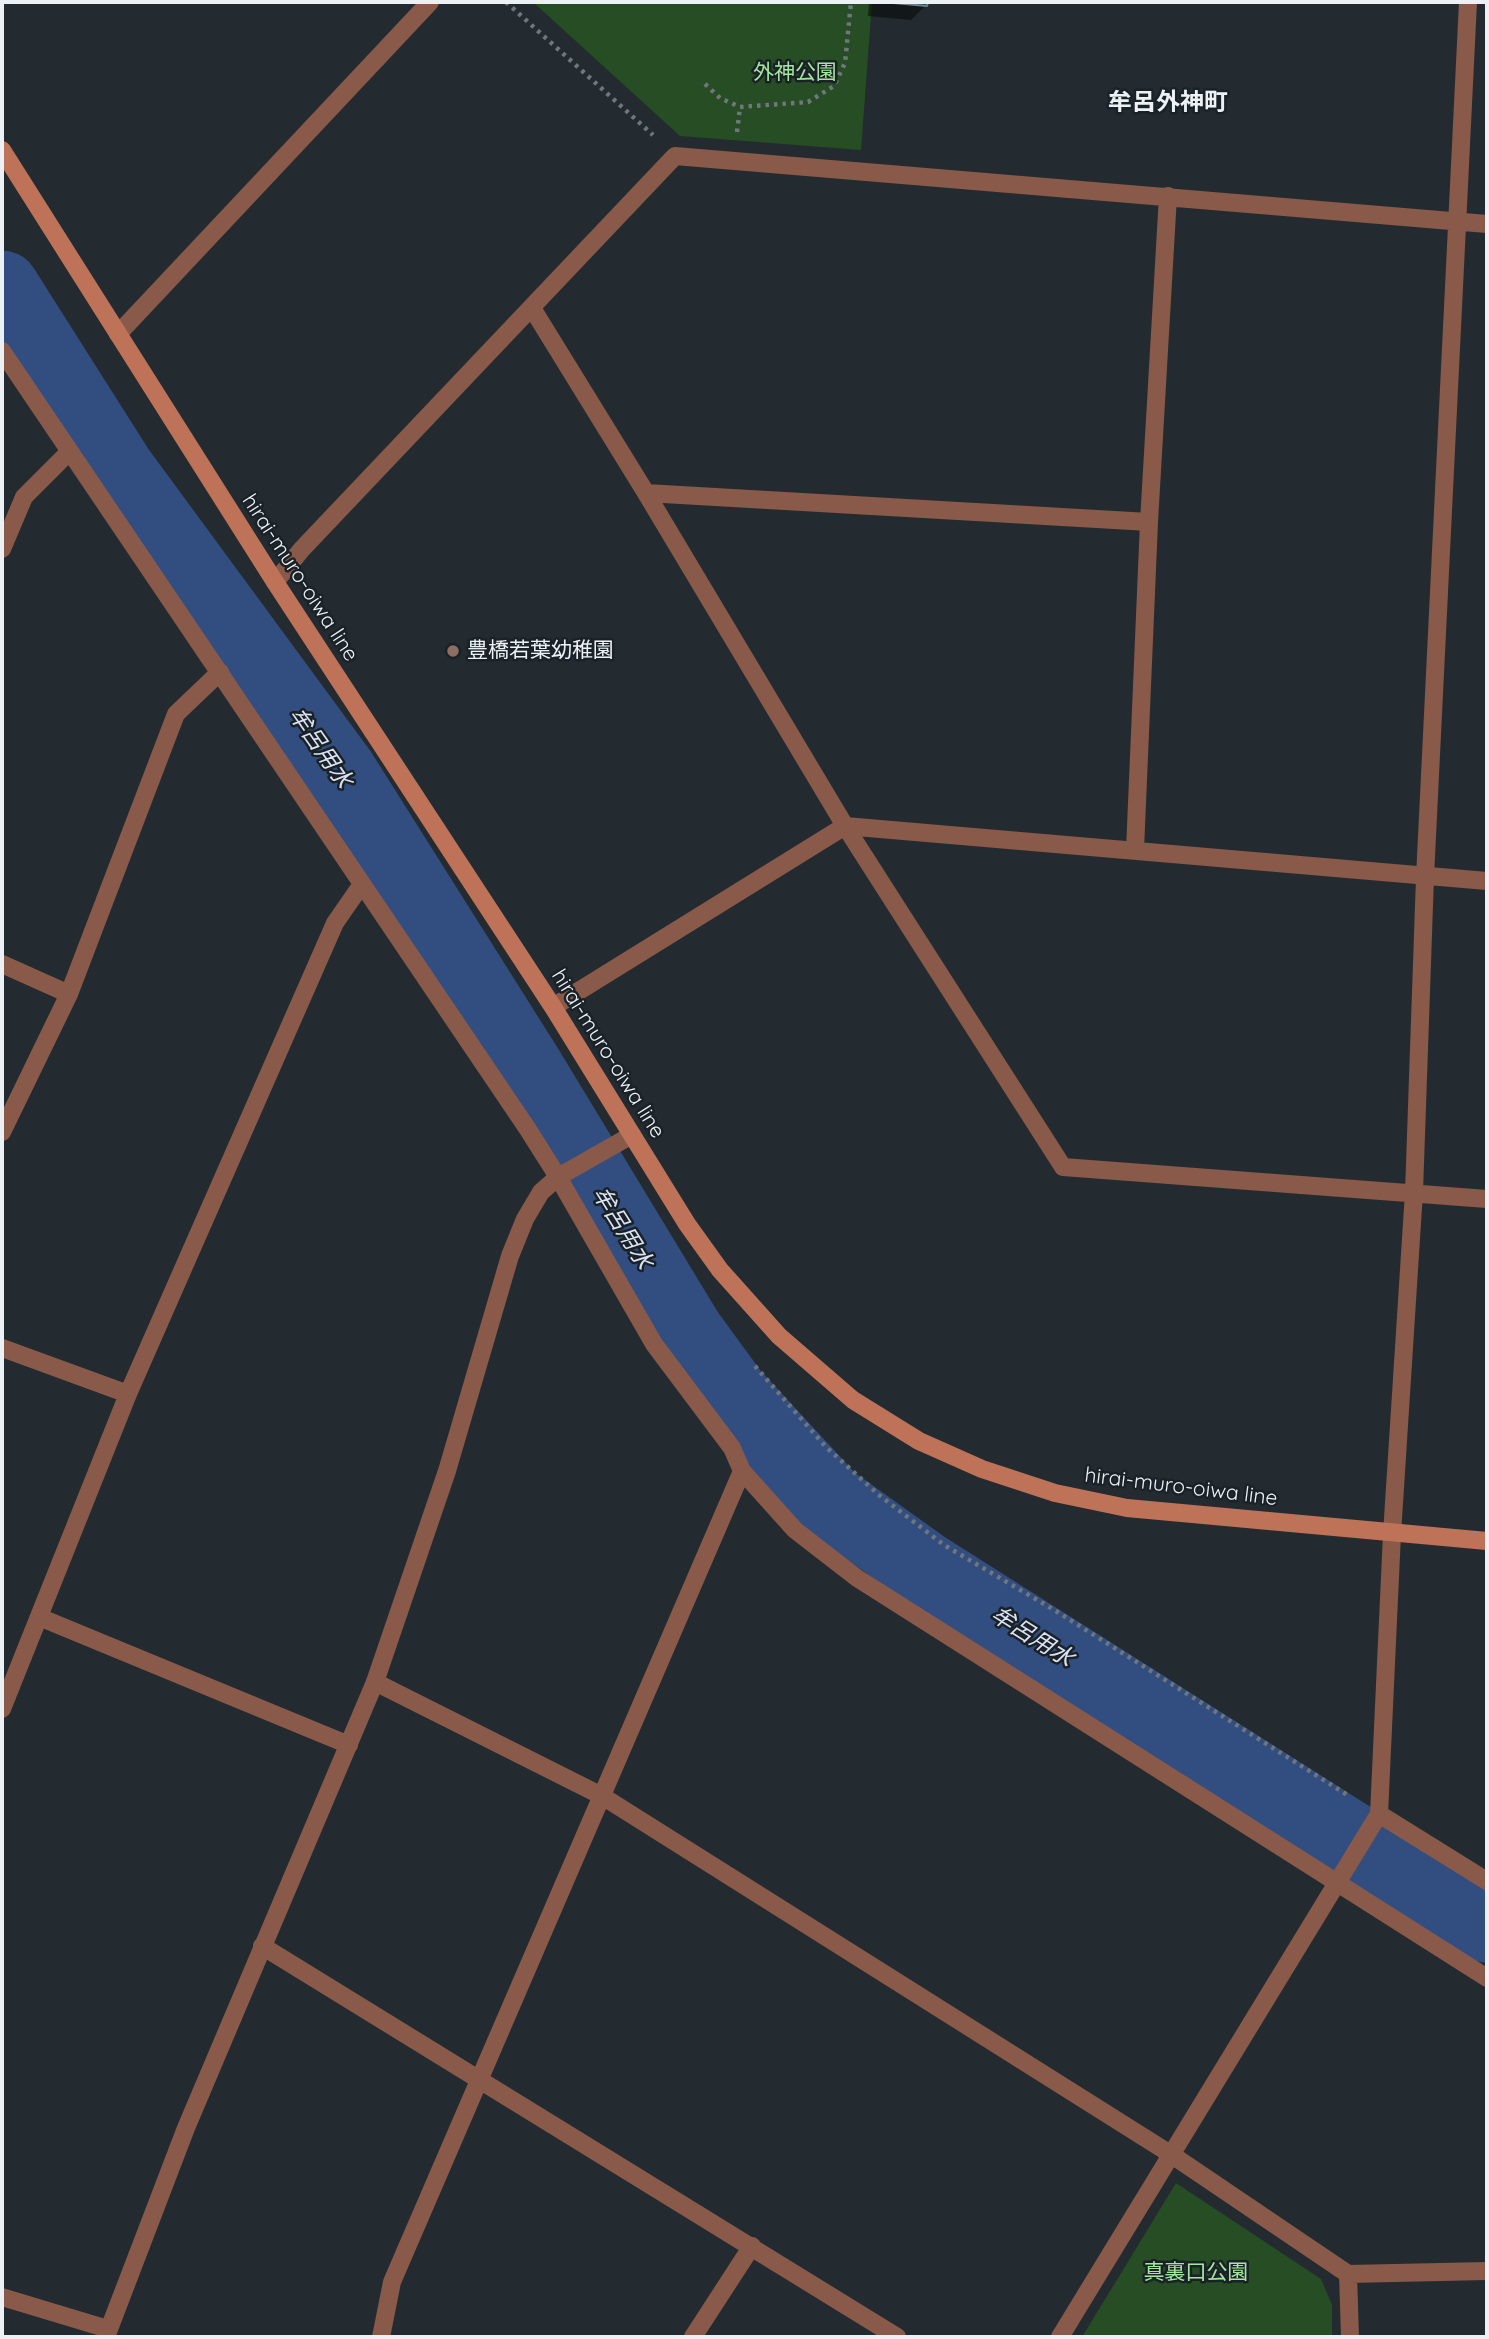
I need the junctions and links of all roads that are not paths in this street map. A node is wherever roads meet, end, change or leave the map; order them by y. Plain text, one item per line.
1 (430, 2) edge
2 (1468, 2) edge
3 (2, 150) edge
4 (1168, 196) junction
5 (1458, 222) junction
6 (1487, 224) edge
7 (532, 308) junction
8 (118, 334) junction
9 (2, 351) edge
10 (69, 452) junction
11 (646, 493) junction
12 (1149, 522) junction
13 (2, 549) edge
14 (275, 582) junction
15 (220, 672) junction
16 (845, 826) junction
17 (1135, 850) junction
18 (1425, 877) junction
19 (1487, 881) edge
20 (362, 884) junction
21 (2, 964) edge
22 (69, 994) junction
23 (553, 1007) junction
24 (2, 1132) edge
25 (632, 1135) junction
26 (562, 1174) junction
27 (1414, 1192) junction
28 (1487, 1199) edge
29 (2, 1348) edge
30 (128, 1394) junction
31 (742, 1471) junction
32 (1392, 1534) junction
33 (1487, 1541) edge
34 (39, 1617) junction
35 (375, 1682) junction
36 (2, 1709) edge
37 (349, 1745) junction
38 (602, 1796) junction
39 (1380, 1814) junction
40 (1487, 1881) edge
41 (1338, 1882) junction
42 (262, 1946) junction
43 (1487, 1979) edge
44 (480, 2080) junction
45 (1172, 2155) junction
46 (752, 2246) junction
47 (1487, 2271) edge
48 (1348, 2274) junction
49 (2, 2297) edge
50 (107, 2333) edge
51 (381, 2337) edge
52 (693, 2337) edge
53 (897, 2337) edge
54 (1060, 2337) edge
55 (1350, 2337) edge

1 - 8 street
2 - 5 street
3 - 8 main road, hirai-muro-oiwa line
4 - 5 street
4 - 7 street
4 - 12 street
5 - 6 street
5 - 18 street
7 - 11 street
7 - 14 street
8 - 14 main road, hirai-muro-oiwa line
9 - 10 street
10 - 13 street
10 - 15 street
11 - 12 street
11 - 16 street
12 - 17 street
14 - 23 main road, hirai-muro-oiwa line
15 - 20 street
15 - 22 street
16 - 17 street
16 - 23 street
16 - 27 street
17 - 18 street
18 - 19 street
18 - 27 street
20 - 26 street
20 - 30 street
21 - 22 street
22 - 24 street
23 - 25 main road, hirai-muro-oiwa line
25 - 26 street
25 - 32 main road, hirai-muro-oiwa line
26 - 31 street
26 - 35 street
27 - 28 street
27 - 32 street
29 - 30 street
30 - 34 street
31 - 38 street
31 - 41 street
32 - 33 main road, hirai-muro-oiwa line
32 - 39 street
34 - 36 street
34 - 37 street
35 - 37 street
35 - 38 street
37 - 42 street
38 - 44 street
38 - 45 street
39 - 40 street
39 - 41 street
41 - 43 street
41 - 45 street
42 - 44 street
42 - 50 street
44 - 46 street
44 - 51 street
45 - 48 street
45 - 54 street
46 - 52 street
46 - 53 street
47 - 48 street
48 - 55 street
49 - 50 street

